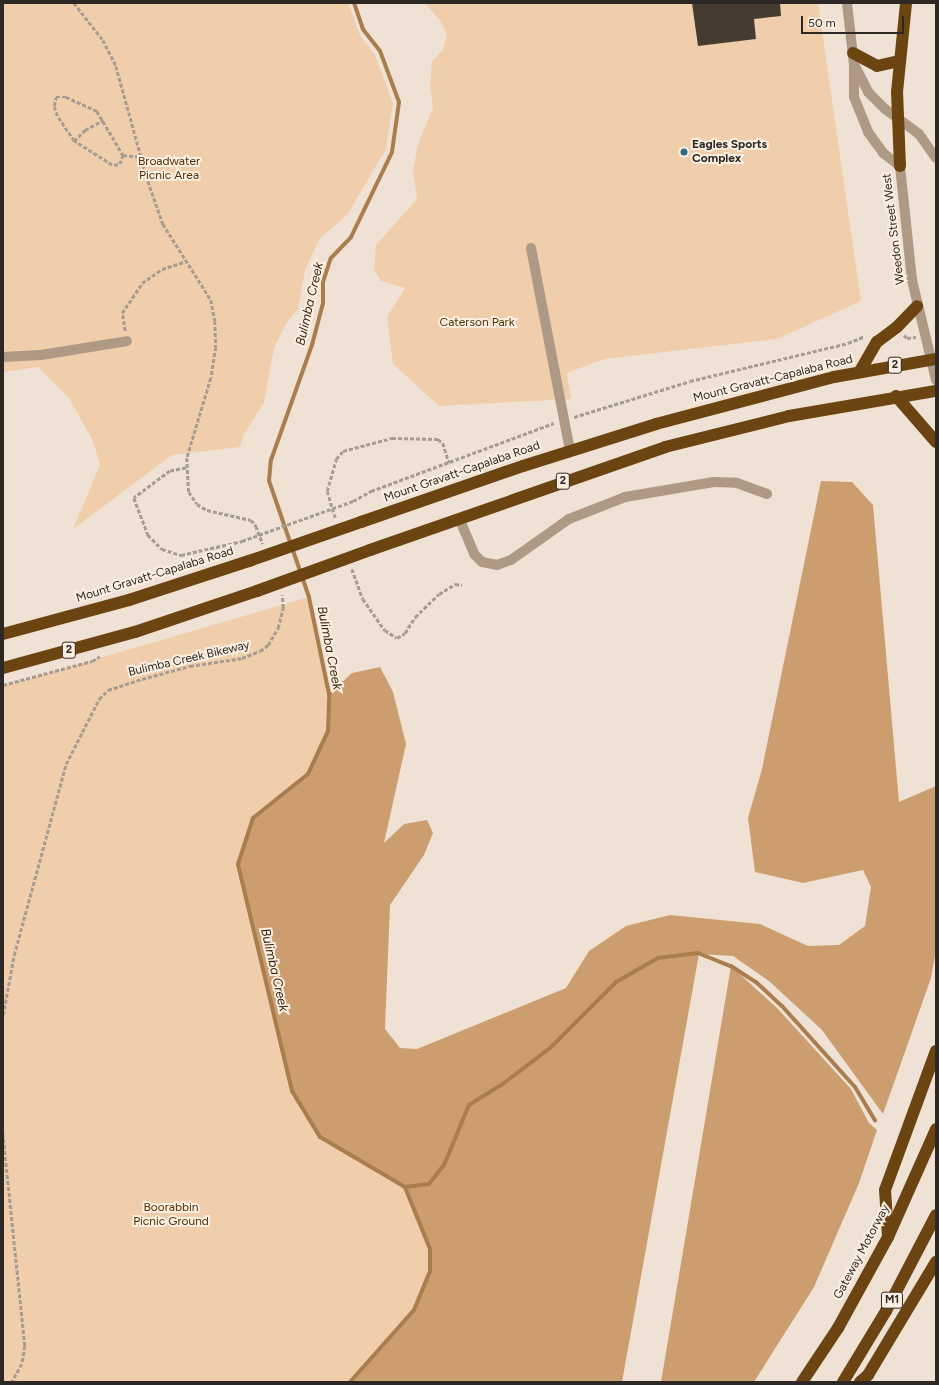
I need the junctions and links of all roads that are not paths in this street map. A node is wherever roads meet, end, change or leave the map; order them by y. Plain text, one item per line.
1 (847, 3) edge
2 (906, 3) edge
3 (853, 59) junction
4 (898, 61) junction
5 (897, 117) junction
6 (936, 158) edge
7 (900, 166) junction
8 (532, 248) dead end
9 (917, 306) junction
10 (127, 341) road end
11 (3, 357) edge
12 (933, 359) edge
13 (860, 371) junction
14 (936, 380) edge
15 (936, 391) edge
16 (896, 396) junction
17 (936, 442) edge
18 (570, 450) junction
19 (767, 494) dead end
20 (459, 518) junction
21 (3, 634) edge
22 (3, 668) edge
23 (936, 1051) edge
24 (936, 1129) edge
25 (936, 1215) edge
26 (888, 1237) junction
27 (936, 1262) edge
28 (802, 1382) edge
29 (843, 1382) edge
30 (860, 1382) edge

1 - 3 street, Weedon Street West
2 - 4 highway
3 - 4 highway
3 - 5 street, Weedon Street West
3 - 7 street, Weedon Street West
4 - 5 highway
5 - 6 street, Weedon Street West
5 - 7 highway
7 - 9 street, Weedon Street West
8 - 18 street
9 - 12 street, Weedon Street West
9 - 13 highway
10 - 11 street
12 - 13 highway, Mount Gravatt-Capalaba Road / 2
12 - 14 street, Weedon Street West
13 - 18 highway, Mount Gravatt-Capalaba Road / 2
15 - 16 highway, 2
16 - 17 highway
16 - 20 highway, 2
18 - 21 highway, Mount Gravatt-Capalaba Road / 2, bridge
19 - 20 street
20 - 22 highway, 2, bridge
23 - 26 highway
24 - 26 highway, Gateway Motorway
25 - 29 highway, M1
26 - 28 highway, Gateway Motorway
27 - 30 highway

